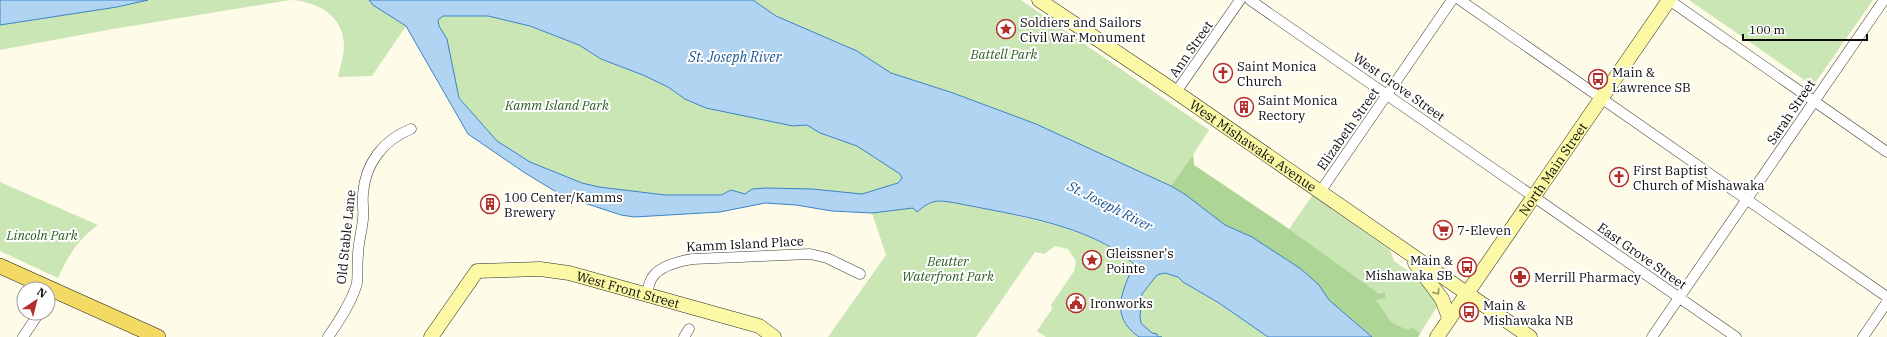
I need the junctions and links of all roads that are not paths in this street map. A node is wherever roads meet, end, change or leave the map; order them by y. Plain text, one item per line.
1 (1039, 0) edge
2 (1240, 0) edge
3 (1250, 0) edge
4 (1452, 0) edge
5 (1460, 0) edge
6 (1669, 0) edge
7 (1884, 0) edge
8 (1176, 92) junction
9 (1388, 95) junction
10 (1601, 98) junction
11 (1814, 101) junction
12 (410, 128) dead end
13 (1887, 152) edge
14 (1320, 192) junction
15 (1534, 196) junction
16 (1746, 200) junction
17 (1404, 251) junction
18 (0, 266) edge
19 (860, 274) dead end
20 (26, 281) edge
21 (1466, 293) junction
22 (647, 295) junction
23 (1679, 297) junction
24 (1887, 297) edge
25 (56, 298) edge
26 (1887, 302) edge
27 (1449, 318) junction
28 (34, 321) edge
29 (23, 337) edge
30 (158, 337) edge
31 (328, 337) edge
32 (431, 337) edge
33 (774, 337) edge
34 (1436, 337) edge
35 (1530, 337) edge
36 (1652, 337) edge
37 (1736, 337) edge
38 (1863, 337) edge

1 - 8 main road, West Mishawaka Avenue
2 - 8 street, Ann Street
3 - 9 street, West Grove Street
4 - 9 street, Elizabeth Street
5 - 10 street
6 - 10 main road, North Main Street
6 - 11 street
7 - 11 street, Sarah Street
8 - 14 main road, West Mishawaka Avenue
9 - 14 street, Elizabeth Street
9 - 15 street, West Grove Street
10 - 15 main road, North Main Street
10 - 16 street
11 - 13 street
11 - 16 street, Sarah Street
12 - 31 street, Old Stable Lane
14 - 17 main road, West Mishawaka Avenue
15 - 21 main road, North Main Street
15 - 23 street, East Grove Street
16 - 23 street, Sarah Street
16 - 24 street
17 - 21 main road, West Mishawaka Avenue
17 -> 27 main road
18 - 20 main road
19 - 22 street, Kamm Island Place
21 - 27 main road, North Main Street
21 - 35 main road, West Mishawaka Avenue
22 - 32 main road, West Front Street
22 - 33 main road, West Front Street
23 - 36 street, Sarah Street
23 - 37 street, East Grove Street
25 - 30 main road
26 - 38 street
27 - 34 main road, North Main Street
28 - 29 street

